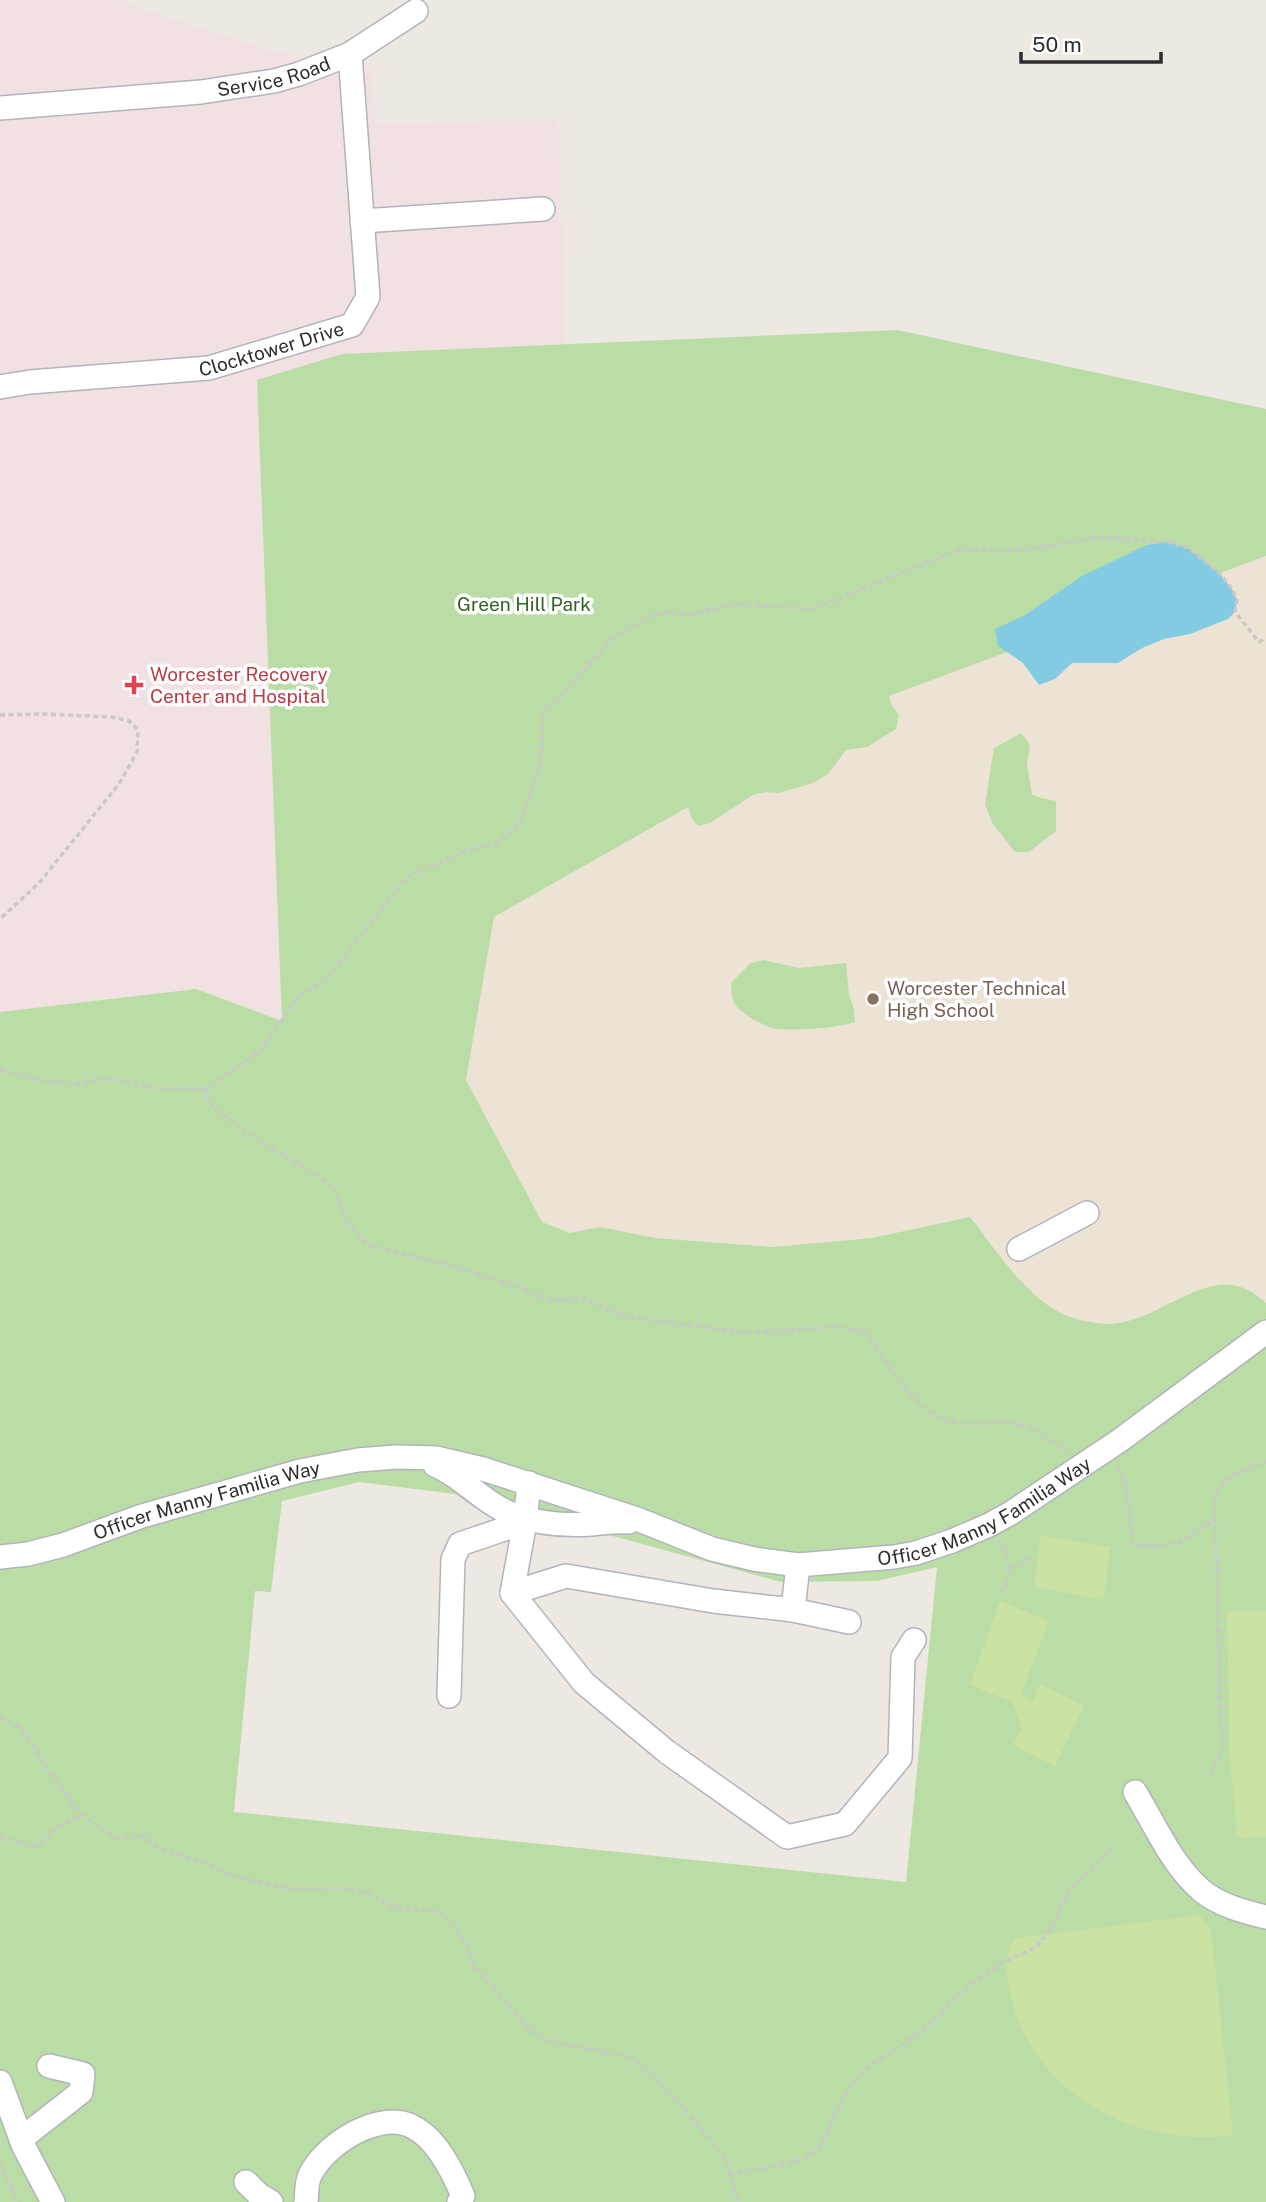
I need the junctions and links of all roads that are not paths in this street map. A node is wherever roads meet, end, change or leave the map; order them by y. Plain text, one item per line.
1 (416, 11) dead end
2 (350, 54) junction
3 (0, 108) edge
4 (543, 209) dead end
5 (362, 221) junction
6 (0, 387) edge
7 (1087, 1213) dead end
8 (1019, 1249) dead end
9 (1266, 1332) edge
10 (415, 1457) junction
11 (529, 1483) junction
12 (525, 1520) junction
13 (663, 1530) junction
14 (0, 1558) edge
15 (798, 1565) junction
16 (512, 1593) junction
17 (793, 1610) junction
18 (849, 1622) dead end
19 (914, 1640) dead end
20 (449, 1696) dead end
21 (1135, 1792) dead end
22 (1266, 1917) edge
23 (48, 2066) dead end
24 (0, 2082) edge
25 (12, 2129) edge
26 (246, 2182) dead end
27 (464, 2200) edge
28 (302, 2201) edge
29 (53, 2202) edge
30 (271, 2202) edge

1 - 2 street, Service Road
2 - 3 street, Service Road
2 - 5 street, Clocktower Drive
4 - 5 street
5 - 6 street, Clocktower Drive
7 - 8 street
9 - 15 street, Officer Manny Familia Way
10 - 11 street, Officer Manny Familia Way
10 - 12 street, Officer Manny Familia Way
10 - 14 street, Officer Manny Familia Way
11 - 12 street
11 - 13 street, Officer Manny Familia Way
12 - 13 street, Officer Manny Familia Way
12 - 16 street
12 - 20 street
13 - 15 street, Officer Manny Familia Way
15 - 17 street
16 - 17 street
16 - 19 street
17 - 18 street
21 - 22 street
23 - 25 street
24 - 25 street
25 - 29 street
26 - 30 street
27 - 28 street

